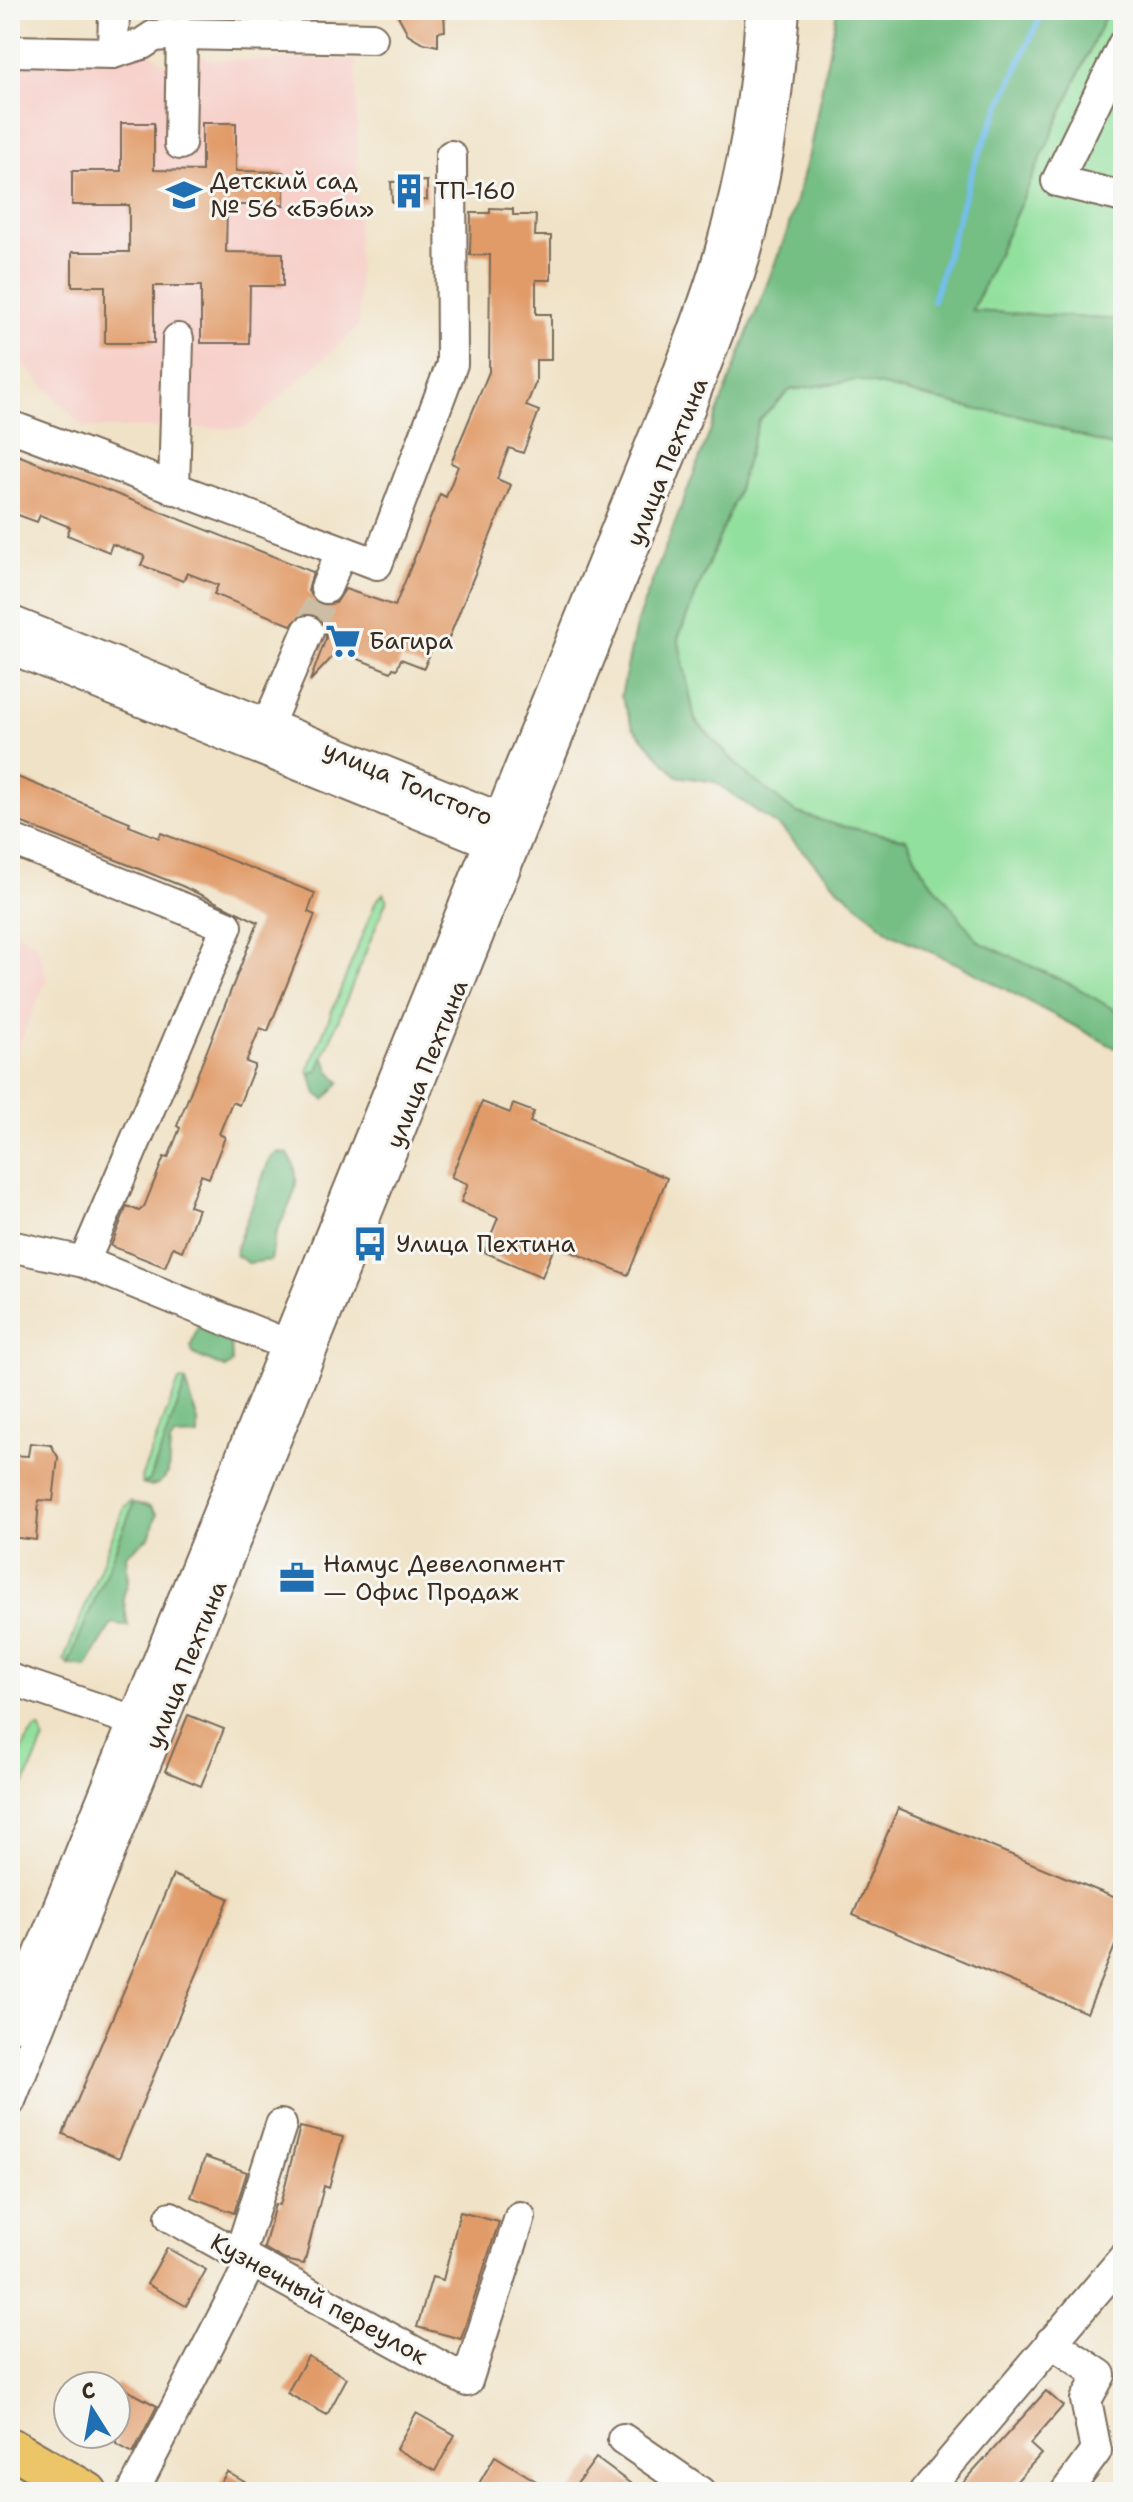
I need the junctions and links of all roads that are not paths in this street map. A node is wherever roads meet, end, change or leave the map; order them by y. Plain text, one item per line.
1 (114, 10) edge
2 (761, 10) edge
3 (784, 10) edge
4 (182, 34) junction
5 (372, 38) dead end
6 (1123, 45) edge
7 (10, 51) edge
8 (113, 53) junction
9 (180, 144) dead end
10 (451, 156) dead end
11 (1123, 197) edge
12 (178, 339) dead end
13 (10, 426) edge
14 (174, 489) junction
15 (341, 552) junction
16 (326, 588) tunnel mouth
17 (10, 621) edge
18 (308, 631) tunnel mouth
19 (10, 648) edge
20 (262, 737) junction
21 (502, 834) junction
22 (10, 839) edge
23 (10, 1246) edge
24 (84, 1262) junction
25 (300, 1349) junction
26 (10, 1679) edge
27 (147, 1725) junction
28 (10, 2027) edge
29 (10, 2101) edge
30 (281, 2125) dead end
31 (171, 2217) dead end
32 (520, 2217) dead end
33 (245, 2259) junction
34 (1123, 2259) edge
35 (1051, 2342) junction
36 (1112, 2382) edge
37 (623, 2439) dead end
38 (10, 2447) edge
39 (88, 2492) edge
40 (133, 2492) edge
41 (700, 2492) edge
42 (925, 2492) edge
43 (1066, 2492) edge

1 - 8 street
2 - 21 street, улица Пехтина
3 - 21 street, улица Пехтина
4 - 5 street
4 - 8 street
4 - 9 street
6 - 11 street
7 - 8 street
10 - 15 street
12 - 14 street
13 - 14 street
14 - 15 street
15 - 16 street
17 - 20 street, улица Толстого
18 - 20 street
19 - 20 street, улица Толстого
20 - 21 street, улица Толстого
21 - 25 street, улица Пехтина
22 - 24 street
23 - 24 street
24 - 25 street
25 - 27 street, улица Пехтина
26 - 27 street
27 - 28 street, улица Пехтина
27 - 29 street, улица Пехтина
30 - 33 street
31 - 33 street, Кузнечный переулок
32 - 33 street, Кузнечный переулок
33 - 40 street
34 - 35 street
35 - 36 street
35 - 42 street
36 - 43 street
37 - 41 street
38 - 39 main road

